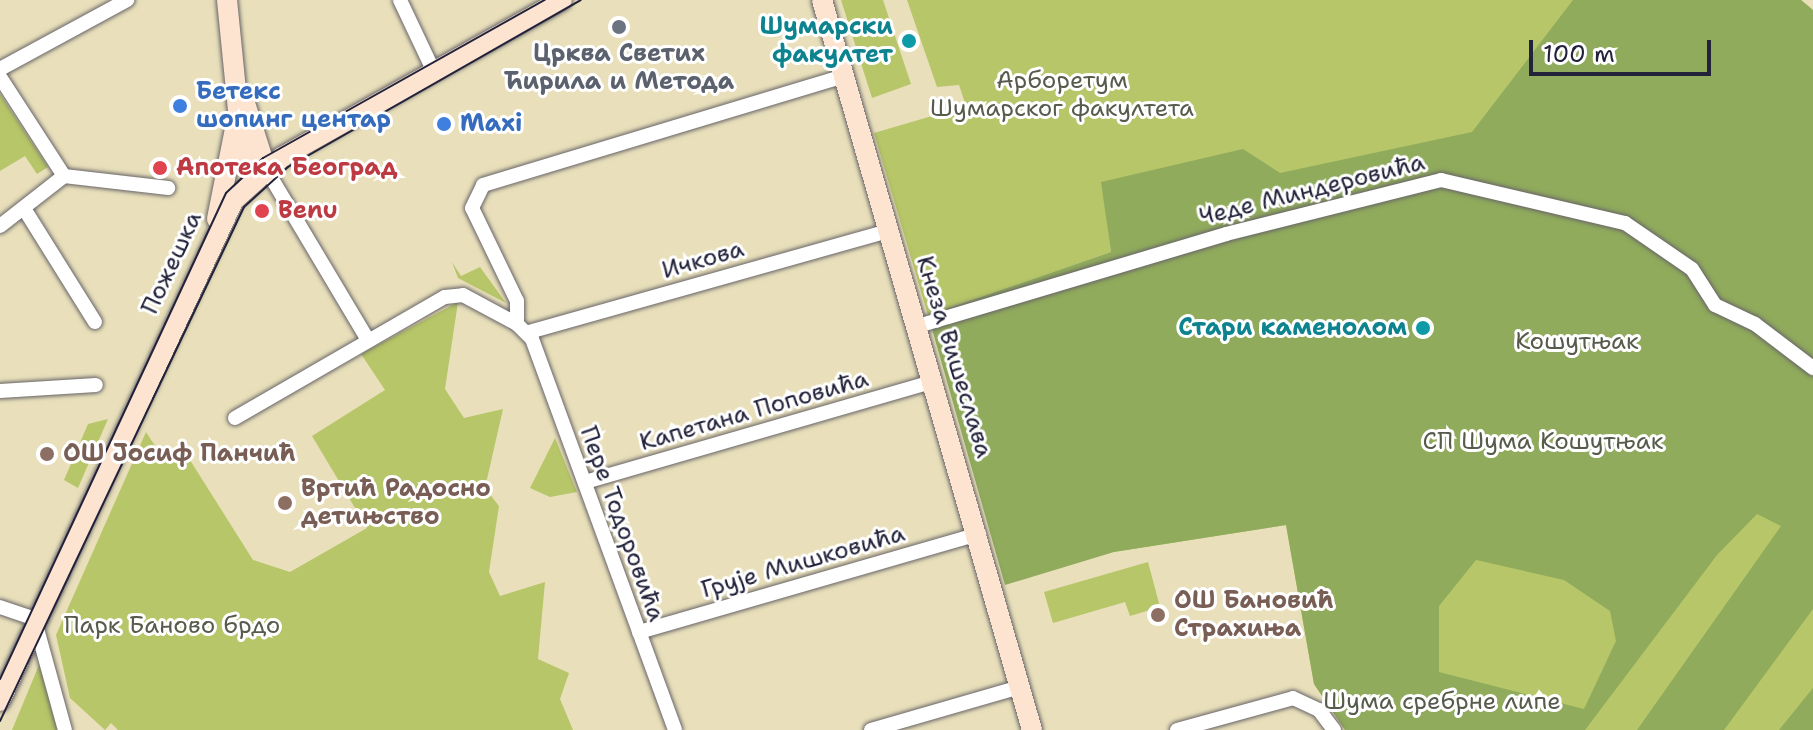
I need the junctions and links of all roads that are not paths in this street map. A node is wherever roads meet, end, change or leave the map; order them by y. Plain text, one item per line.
1 (127, 0) edge
2 (227, 0) edge
3 (400, 0) edge
4 (562, 0) edge
5 (822, 0) edge
6 (0, 69) edge
7 (434, 72) junction
8 (845, 76) junction
9 (0, 77) edge
10 (236, 77) junction
11 (237, 121) junction
12 (266, 169) junction
13 (64, 176) junction
14 (168, 188) dead end
15 (25, 210) junction
16 (0, 226) edge
17 (216, 229) junction
18 (889, 231) junction
19 (95, 322) dead end
20 (918, 326) junction
21 (523, 328) junction
22 (368, 340) junction
23 (1813, 368) edge
24 (935, 381) junction
25 (96, 385) dead end
26 (0, 391) edge
27 (235, 418) dead end
28 (585, 482) junction
29 (979, 534) junction
30 (0, 607) edge
31 (37, 622) junction
32 (639, 632) junction
33 (1020, 687) junction
34 (0, 701) edge
35 (65, 730) edge
36 (675, 730) edge
37 (871, 730) edge
38 (1032, 730) edge
39 (1177, 730) edge
40 (1334, 730) edge

1 - 6 street
2 - 10 main road
3 - 7 street
4 - 7 main road, Пожешка
5 - 8 main road, Кнеза Вишеслава
7 - 12 main road, Пожешка
8 - 18 main road, Кнеза Вишеслава
8 - 21 street, Пере Тодоровића
9 - 13 street
10 - 11 main road
10 - 12 main road
11 - 12 main road
11 - 17 main road
12 - 17 main road, Пожешка
12 - 22 street
13 - 14 street
13 - 15 street
15 - 16 street
15 - 19 street
17 - 31 main road, Пожешка
18 - 20 main road, Кнеза Вишеслава
18 - 21 street, Ичкова
20 - 23 street, Чеде Миндеровића
20 - 24 main road, Кнеза Вишеслава
21 - 22 street
21 - 28 street, Пере Тодоровића
22 - 27 street
24 - 28 street, Капетана Поповића
24 - 29 main road, Кнеза Вишеслава
25 - 26 street
28 - 32 street, Пере Тодоровића
29 - 32 street, Грује Мишковића
29 - 33 main road, Кнеза Вишеслава
30 - 31 street
31 - 34 main road, Пожешка
31 - 35 street
32 - 36 street, Пере Тодоровића
33 - 37 street
33 - 38 main road, Кнеза Вишеслава
39 - 40 street

